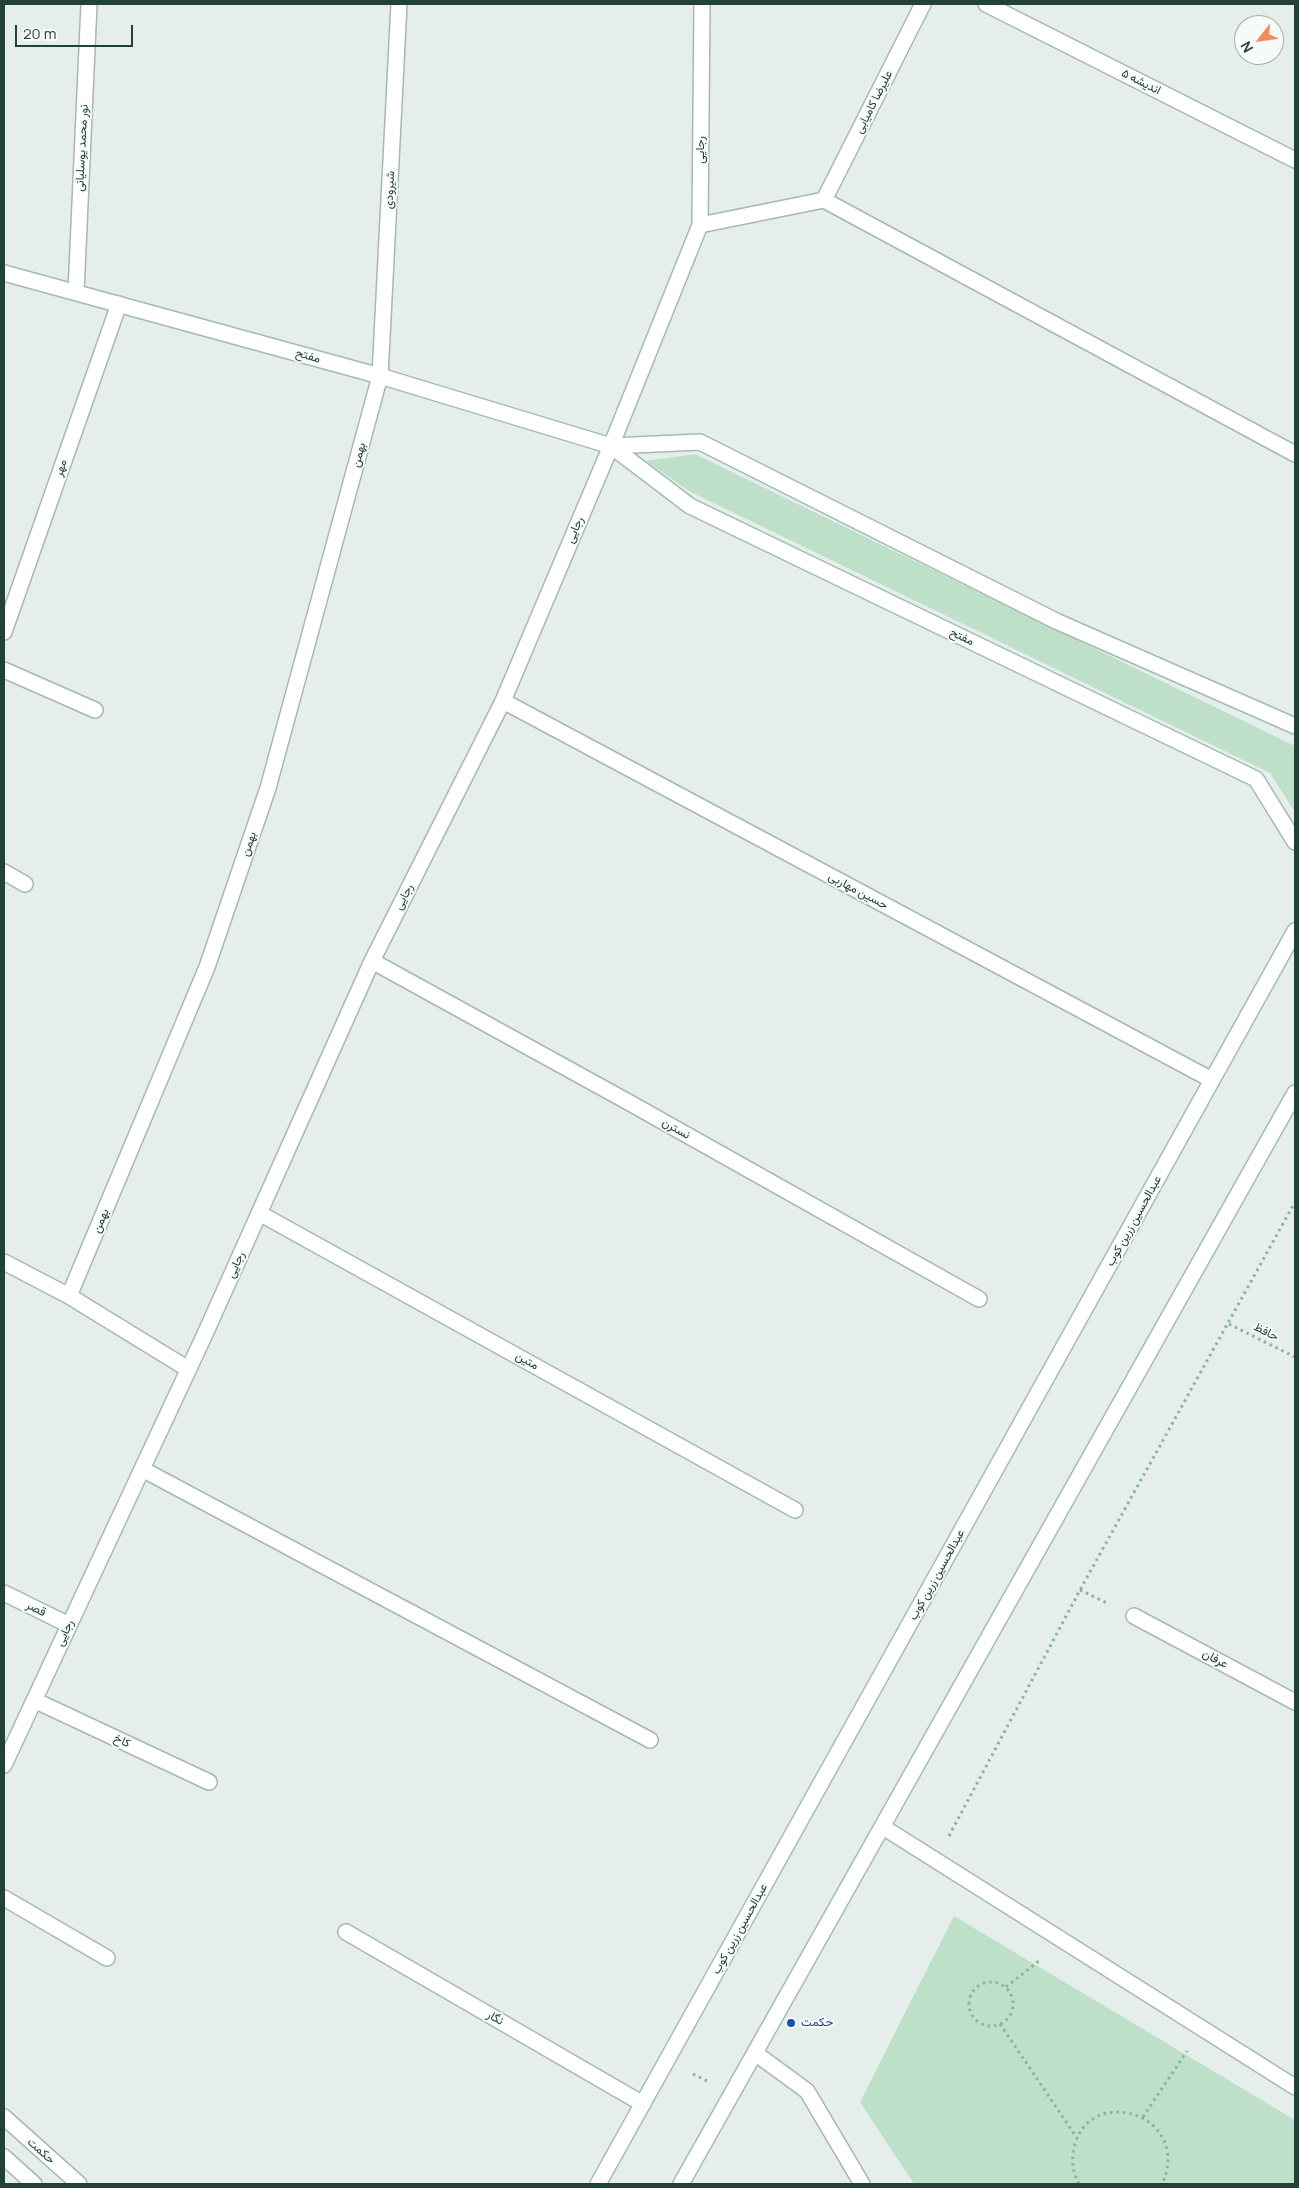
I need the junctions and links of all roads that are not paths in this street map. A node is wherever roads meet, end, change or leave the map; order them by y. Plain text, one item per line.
1 (89, 4) edge
2 (399, 4) edge
3 (702, 4) edge
4 (922, 4) edge
5 (986, 4) edge
6 (1295, 160) edge
7 (824, 200) junction
8 (700, 225) junction
9 (4, 273) edge
10 (76, 292) junction
11 (119, 304) junction
12 (380, 376) junction
13 (611, 446) junction
14 (1295, 454) edge
15 (4, 632) edge
16 (4, 670) edge
17 (503, 701) junction
18 (95, 710) dead end
19 (1295, 726) edge
20 (1295, 842) edge
21 (4, 872) edge
22 (25, 884) dead end
23 (1295, 931) edge
24 (372, 961) junction
25 (1212, 1080) junction
26 (1295, 1093) edge
27 (259, 1212) junction
28 (4, 1262) edge
29 (69, 1296) junction
30 (979, 1299) dead end
31 (188, 1369) junction
32 (142, 1469) junction
33 (795, 1510) dead end
34 (4, 1593) edge
35 (1134, 1616) dead end
36 (69, 1624) junction
37 (34, 1700) junction
38 (1295, 1702) edge
39 (650, 1740) dead end
40 (4, 1765) edge
41 (209, 1782) dead end
42 (883, 1827) junction
43 (4, 1898) edge
44 (346, 1932) dead end
45 (107, 1958) dead end
46 (755, 2053) junction
47 (1295, 2087) edge
48 (643, 2104) junction
49 (4, 2117) edge
50 (4, 2157) edge
51 (34, 2184) edge
52 (79, 2184) edge
53 (598, 2184) edge
54 (681, 2184) edge
55 (862, 2184) edge

1 - 10 street, نور محمد یوسلیانی
2 - 12 street, شیرودی
3 - 8 street, رجایی
4 - 7 street, علیرضا کامیابی
5 - 6 street, اندیشه ۵
7 - 8 street
7 - 14 street
8 - 13 street, رجایی
9 - 10 street, مفتح
10 - 11 street, مفتح
11 - 12 street, مفتح
11 - 15 street, مهر
12 - 13 street, مفتح
12 - 29 street, بهمن
13 - 17 street, رجایی
13 - 19 street, مفتح
13 - 20 street, مفتح
16 - 18 street
17 - 24 street, رجایی
17 - 25 street, حسین مهاربی
21 - 22 street
23 - 25 street, عبدالحسین زرین کوب
24 - 27 street, رجایی
24 - 30 street, نسترن
25 - 48 street, عبدالحسین زرین کوب
26 - 42 street
27 - 31 street, رجایی
27 - 33 street, متین
28 - 29 street
29 - 31 street
31 - 32 street, رجایی
32 - 36 street, رجایی
32 - 39 street
34 - 36 street, قصر
35 - 38 street, عرفان
36 - 37 street, رجایی
37 - 40 street, رجایی
37 - 41 street, کاخ
42 - 46 street
42 - 47 street
43 - 45 street
44 - 48 street, نگار
46 - 54 street
46 - 55 street
48 - 53 street, عبدالحسین زرین کوب
49 - 52 street, حکمت
50 - 51 street

